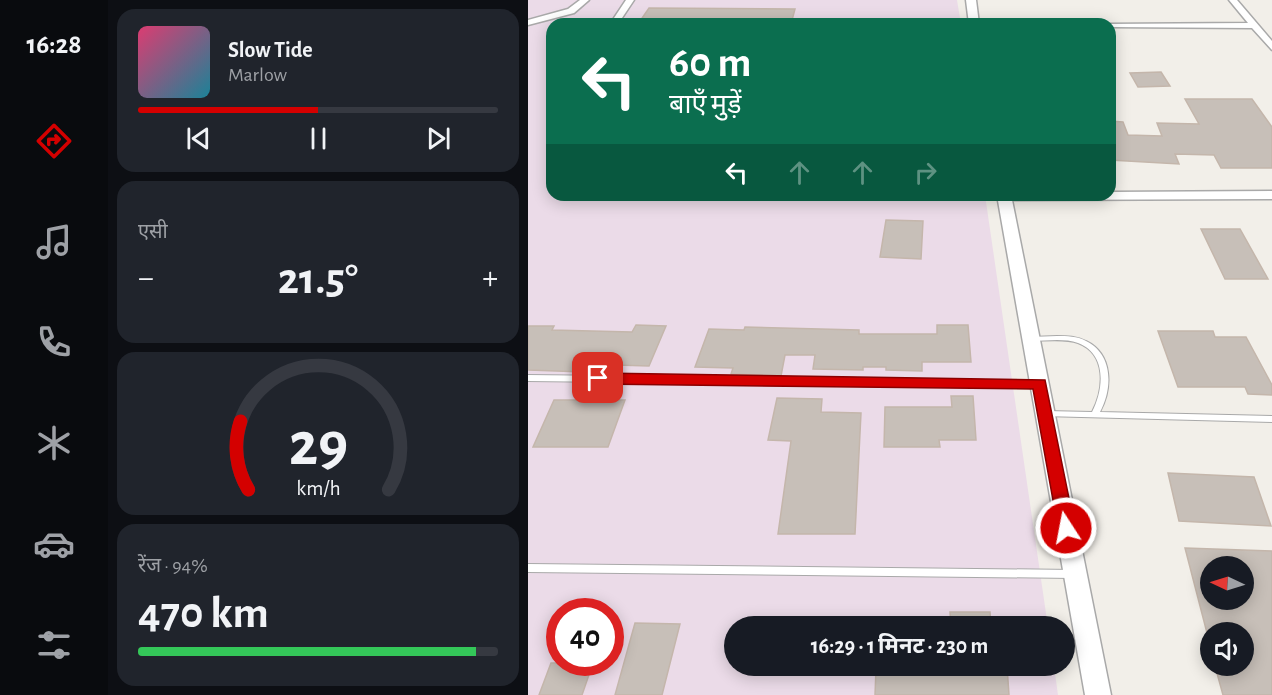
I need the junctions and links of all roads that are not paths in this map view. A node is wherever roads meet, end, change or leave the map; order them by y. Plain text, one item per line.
1 (585, 0) edge
2 (630, 0) edge
3 (970, 0) edge
4 (1233, 0) edge
5 (548, 18) edge
6 (618, 18) edge
7 (973, 18) edge
8 (546, 19) edge
9 (528, 24) edge
10 (1116, 25) edge
11 (1254, 26) junction
12 (1272, 47) edge
13 (1116, 195) edge
14 (1272, 195) edge
15 (1005, 201) edge
16 (1031, 339) junction
17 (528, 378) edge
18 (1040, 384) junction
19 (1045, 414) junction
20 (1094, 415) junction
21 (1272, 419) edge
22 (528, 568) edge
23 (1075, 574) junction
24 (1098, 695) edge

1 - 5 street
2 - 6 street
3 - 7 street
4 - 11 street
8 - 9 street
10 - 11 street
11 - 12 street
13 - 14 street
15 - 16 street
16 - 18 street
16 - 20 lane
17 - 18 lane
18 - 19 street
19 - 20 lane
19 - 23 street
20 - 21 lane
22 - 23 lane
23 - 24 street

